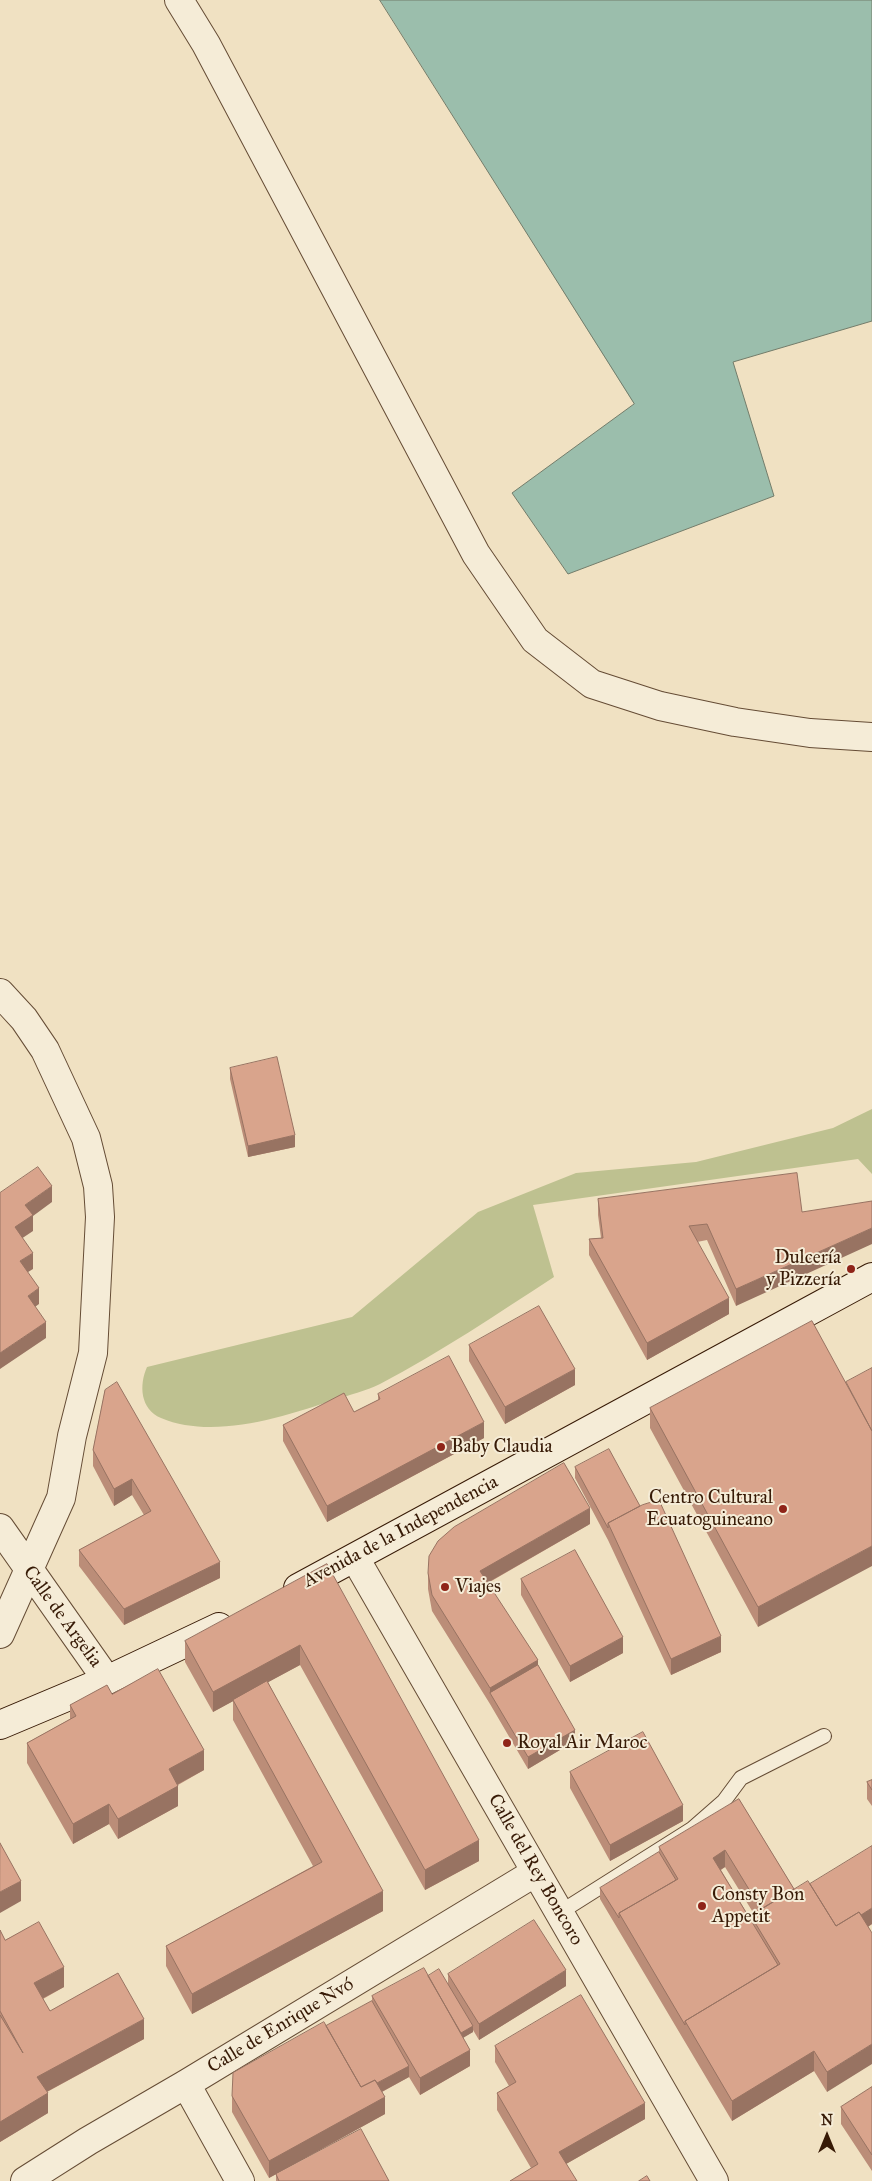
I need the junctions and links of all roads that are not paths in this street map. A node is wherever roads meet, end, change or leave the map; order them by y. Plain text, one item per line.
1 (179, 0) edge
2 (872, 737) edge
3 (0, 993) edge
4 (872, 1277) edge
5 (0, 1528) edge
6 (355, 1558) junction
7 (29, 1572) junction
8 (272, 1601) edge
9 (238, 1618) edge
10 (0, 1634) edge
11 (107, 1680) junction
12 (0, 1725) edge
13 (824, 1736) dead end
14 (536, 1872) junction
15 (560, 1913) junction
16 (186, 2084) junction
17 (25, 2181) edge
18 (240, 2181) edge
19 (714, 2181) edge

1 - 2 street
3 - 7 street
4 - 6 street, Avenida de la Independencia
5 - 7 street, Calle de Argelia
6 - 8 street, Avenida de la Independencia
6 - 14 street, Calle del Rey Boncoro
7 - 10 street
7 - 11 street, Calle de Argelia
9 - 11 street
11 - 12 street
13 - 15 lane
14 - 15 street, Calle del Rey Boncoro
14 - 16 street, Calle de Enrique Nvó
15 - 19 street, Calle del Rey Boncoro
16 - 17 street, Calle de Enrique Nvó
16 - 18 street

